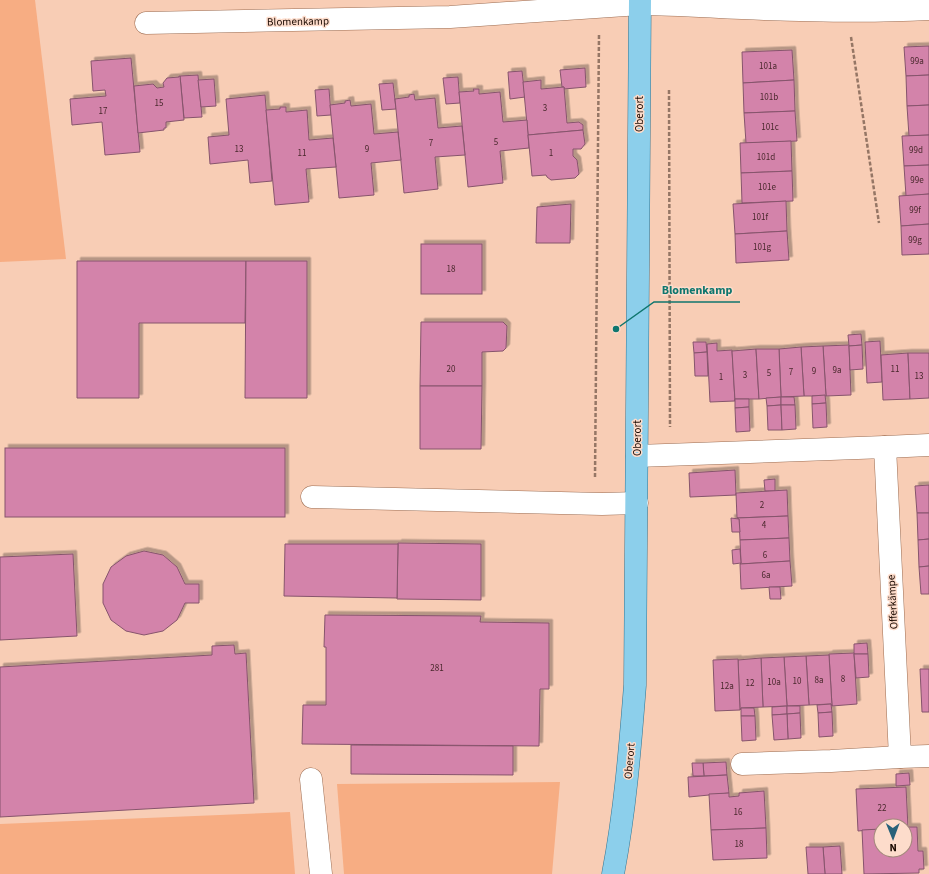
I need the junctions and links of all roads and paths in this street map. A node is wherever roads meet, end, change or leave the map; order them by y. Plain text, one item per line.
1 (640, 2) edge
2 (599, 6) junction
3 (450, 8) edge
4 (929, 9) edge
5 (847, 10) junction
6 (146, 23) dead end
7 (668, 83) dead end
8 (879, 222) dead end
9 (929, 445) edge
10 (885, 447) junction
11 (637, 456) junction
12 (670, 456) junction
13 (312, 497) dead end
14 (637, 503) junction
15 (602, 504) junction
16 (929, 756) edge
17 (900, 757) junction
18 (742, 764) dead end
19 (311, 779) dead end
20 (321, 874) edge
21 (613, 874) edge

1 - 2 street, Blomenkamp
1 - 5 street, Blomenkamp
1 - 11 main road, Oberort
2 - 3 street, Blomenkamp
2 - 15 path
3 - 6 street, Blomenkamp
4 - 5 street, Blomenkamp
5 - 8 path
7 - 12 path
9 - 10 street
10 - 12 street
10 - 17 street, Offerkämpe
11 - 12 street
11 - 14 main road, Oberort
13 - 15 street
14 - 15 street
14 - 21 main road, Oberort
16 - 17 street
17 - 18 street
19 - 20 street

